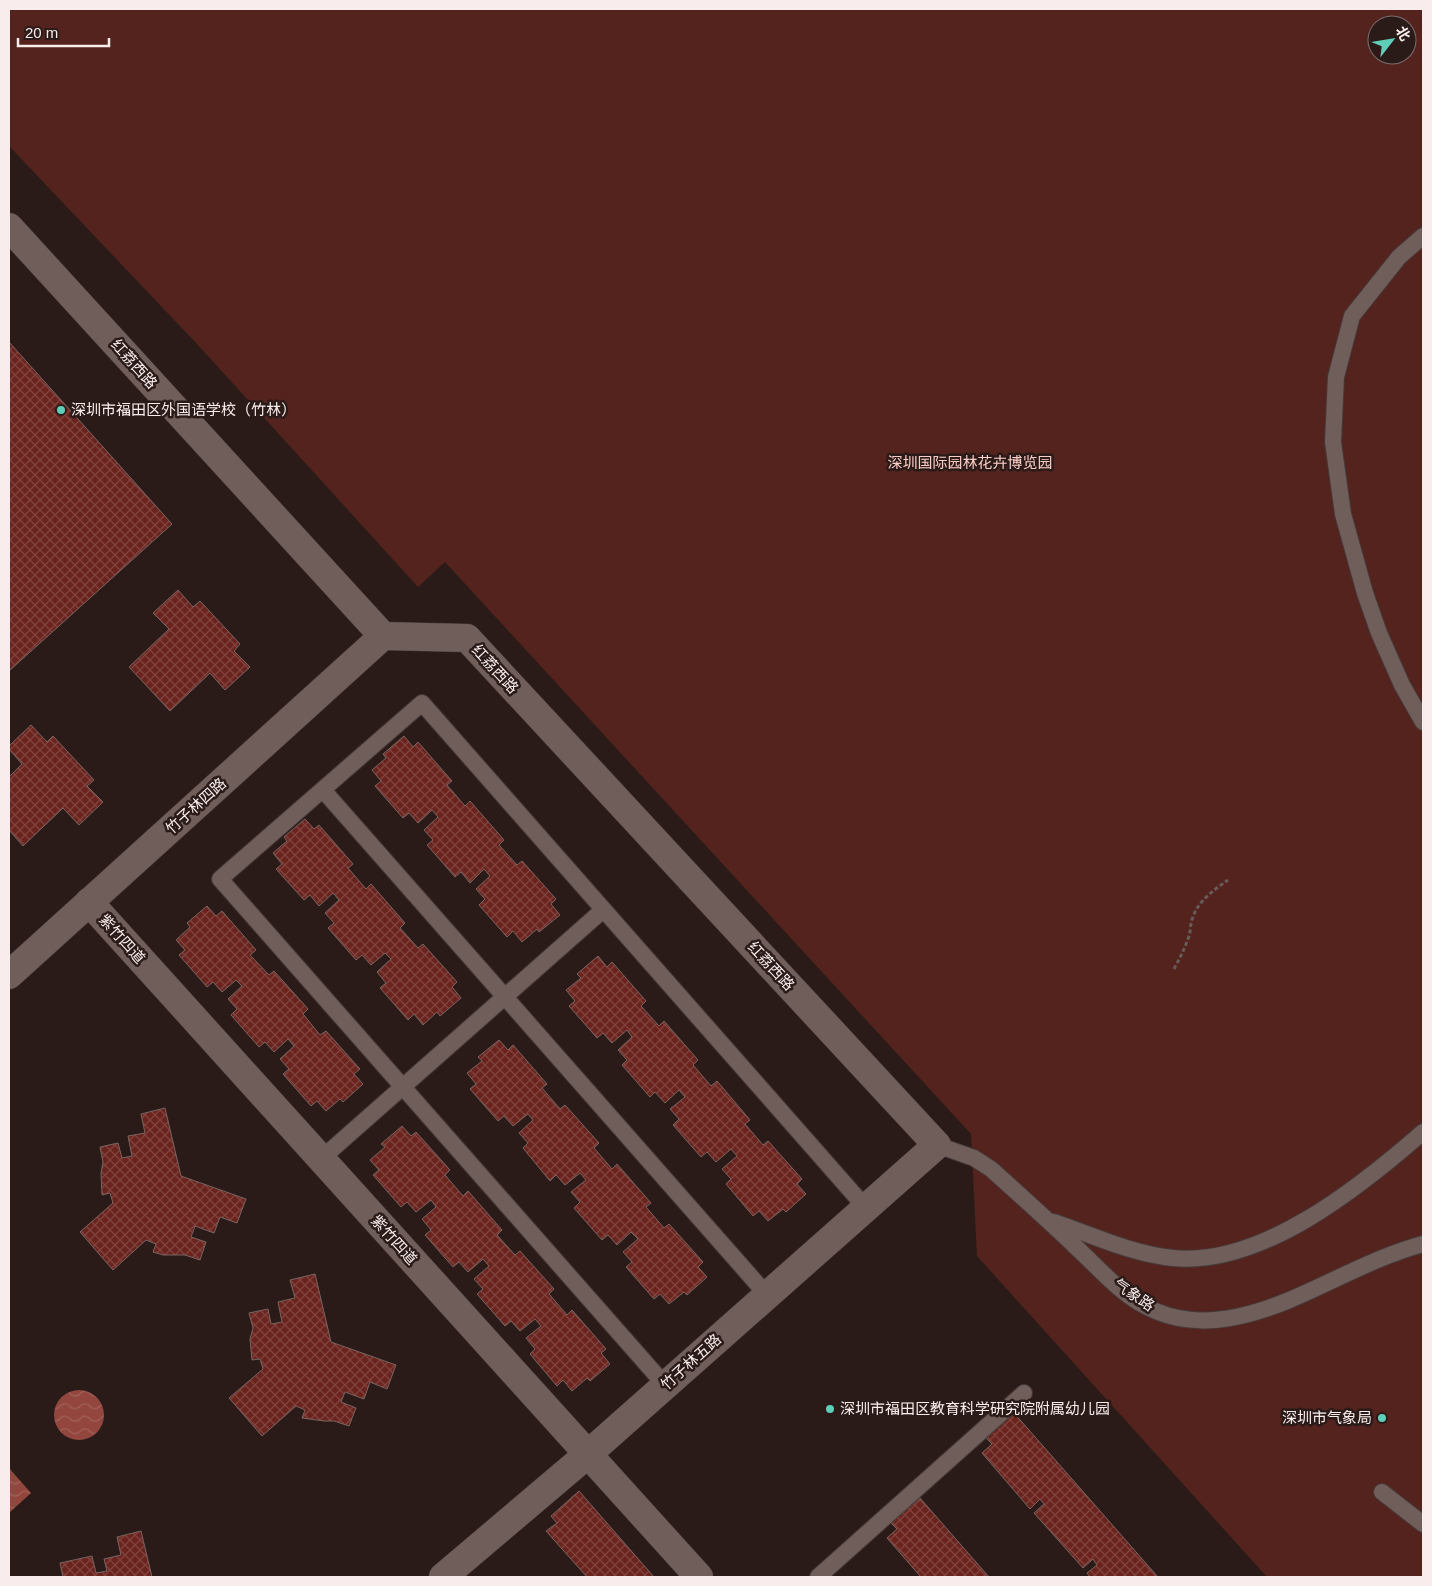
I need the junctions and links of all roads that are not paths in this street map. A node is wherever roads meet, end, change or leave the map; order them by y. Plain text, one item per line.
1 (9, 227) edge
2 (1423, 236) edge
3 (383, 636) junction
4 (1423, 722) edge
5 (323, 790) junction
6 (89, 902) junction
7 (603, 910) junction
8 (9, 975) edge
9 (505, 996) junction
10 (403, 1086) junction
11 (1423, 1132) edge
12 (937, 1145) junction
13 (321, 1159) junction
14 (866, 1208) junction
15 (1048, 1220) junction
16 (1423, 1244) edge
17 (767, 1295) junction
18 (666, 1385) junction
19 (1024, 1393) dead end
20 (588, 1454) junction
21 (1382, 1492) dead end
22 (1423, 1524) edge
23 (443, 1577) edge
24 (699, 1577) edge
25 (818, 1577) edge

1 - 3 street, 红荔西路
2 - 4 lane
3 - 6 street, 竹子林四路
3 - 12 street, 红荔西路
5 - 7 lane
5 - 9 lane
5 - 10 lane
6 - 8 street, 竹子林四路
6 - 13 street, 紫竹四道
7 - 9 lane
7 - 14 lane
9 - 10 lane
9 - 17 lane
10 - 13 lane
10 - 18 lane
11 - 15 lane
12 - 14 street, 竹子林五路
12 - 15 lane, 气象路
13 - 20 street, 紫竹四道
14 - 17 street, 竹子林五路
15 - 16 lane, 气象路
17 - 18 street, 竹子林五路
18 - 20 street, 竹子林五路
19 - 25 lane
20 - 23 street, 竹子林五路
20 - 24 street, 紫竹四道
21 - 22 lane

